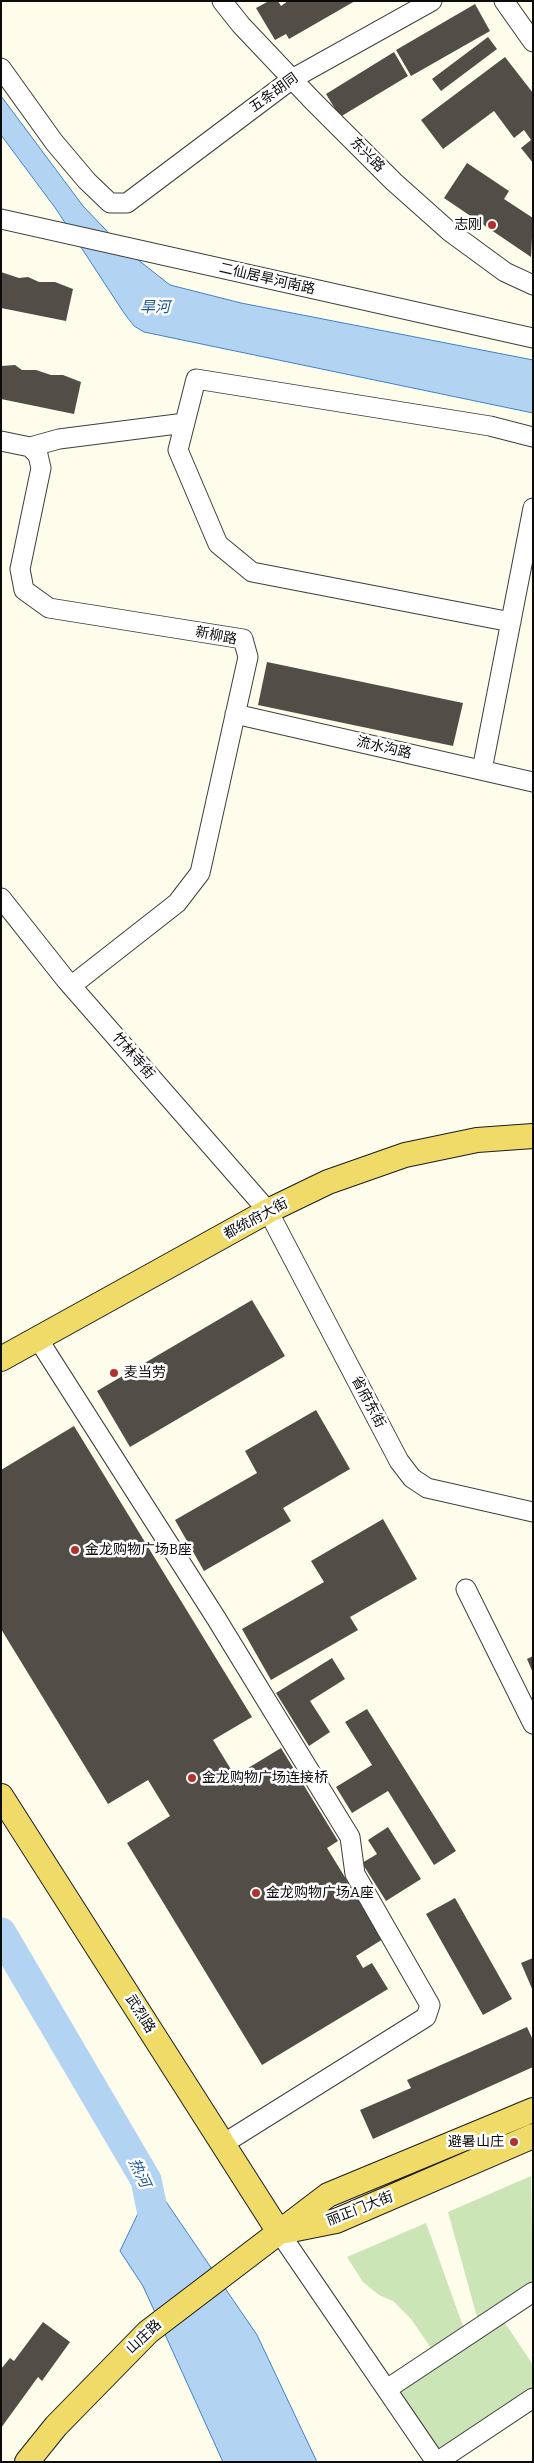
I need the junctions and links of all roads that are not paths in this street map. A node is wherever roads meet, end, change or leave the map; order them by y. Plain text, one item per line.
1 (222, 1) edge
2 (432, 1) edge
3 (504, 1) edge
4 (533, 42) edge
5 (1, 68) edge
6 (292, 79) junction
7 (1, 219) edge
8 (533, 285) edge
9 (533, 338) edge
10 (185, 423) junction
11 (533, 437) edge
12 (1, 441) edge
13 (30, 447) junction
14 (533, 508) edge
15 (511, 622) junction
16 (235, 714) junction
17 (482, 770) junction
18 (533, 782) edge
19 (1, 898) edge
20 (71, 986) junction
21 (533, 1136) edge
22 (268, 1211) junction
23 (38, 1339) junction
24 (1, 1359) edge
25 (533, 1512) edge
26 (466, 1589) dead end
27 (533, 1724) edge
28 (1, 1796) edge
29 (533, 2110) edge
30 (533, 2136) edge
31 (223, 2144) junction
32 (279, 2232) junction
33 (533, 2292) edge
34 (386, 2389) junction
35 (533, 2398) edge
36 (27, 2462) edge
37 (437, 2462) edge

1 - 6 street, 东兴路
2 - 6 street, 五条胡同
3 - 4 street
5 - 6 street, 五条胡同
6 - 8 street, 东兴路
7 - 9 street, 二仙居旱河南路
10 - 11 street
10 - 13 street
10 - 15 street
12 - 13 street
13 - 16 street, 新柳路
14 - 15 street
15 - 17 street
16 - 17 street, 流水沟路
16 - 20 street, 新柳路
17 - 18 street, 流水沟路
19 - 20 street, 竹林寺街
20 - 22 street, 竹林寺街
21 - 22 main road, 都统府大街
22 - 23 main road, 都统府大街
22 - 25 street, 省府东街
23 - 24 main road, 都统府大街
23 - 31 street
26 - 27 street
28 - 31 main road, 武烈路
29 - 32 main road, 丽正门大街
30 - 32 main road, 丽正门大街
31 - 32 main road, 武烈路
32 - 34 street
32 - 36 main road, 山庄路
33 - 34 street
34 - 37 street
35 - 37 street

